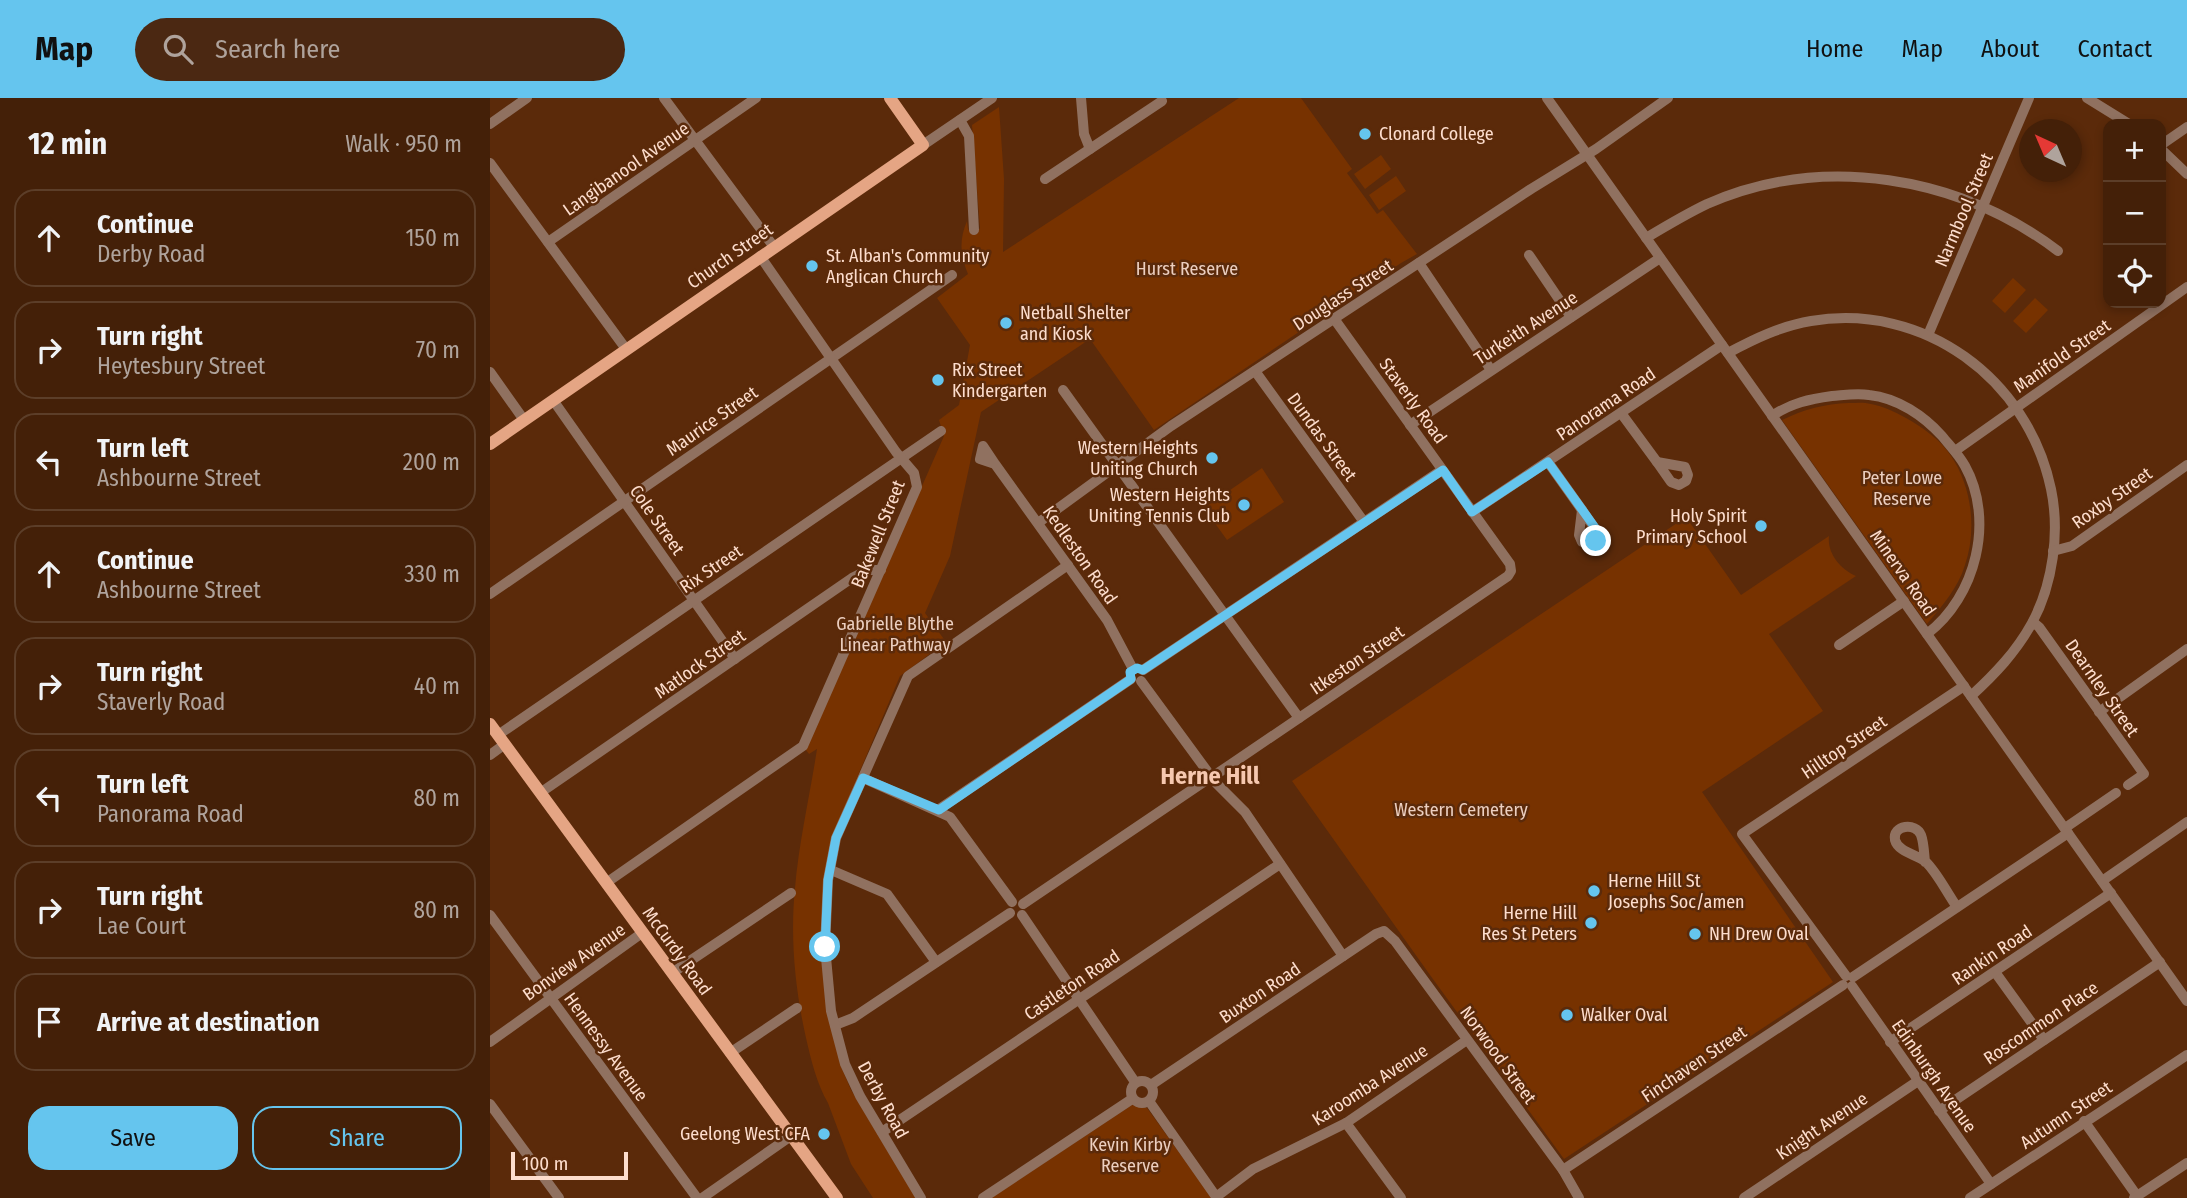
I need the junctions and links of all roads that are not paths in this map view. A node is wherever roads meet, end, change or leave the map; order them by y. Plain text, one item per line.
1 (527, 98) edge
2 (664, 98) edge
3 (756, 98) edge
4 (890, 98) edge
5 (992, 98) edge
6 (1082, 98) edge
7 (1546, 98) edge
8 (1668, 98) edge
9 (2029, 98) edge
10 (2087, 98) edge
11 (1162, 101) dead end
12 (2121, 119) edge
13 (960, 120) junction
14 (490, 124) edge
15 (2187, 127) edge
16 (695, 140) junction
17 (2166, 143) edge
18 (923, 145) junction
19 (1090, 149) junction
20 (2166, 152) edge
21 (1587, 154) junction
22 (490, 163) edge
23 (2187, 174) edge
24 (1045, 180) dead end
25 (1983, 205) junction
26 (974, 230) dead end
27 (1646, 238) junction
28 (548, 242) junction
29 (774, 247) junction
30 (2058, 251) dead end
31 (1530, 255) dead end
32 (760, 256) junction
33 (1660, 258) junction
34 (1419, 263) junction
35 (951, 275) dead end
36 (2187, 287) edge
37 (1571, 317) junction
38 (1335, 320) junction
39 (1928, 335) junction
40 (626, 349) junction
41 (1725, 349) junction
42 (831, 358) junction
43 (1491, 370) junction
44 (1255, 371) junction
45 (490, 372) edge
46 (1063, 390) dead end
47 (554, 400) junction
48 (2016, 408) junction
49 (1621, 413) junction
50 (1772, 416) junction
51 (524, 420) junction
52 (1410, 425) junction
53 (941, 431) dead end
54 (490, 444) edge
55 (1955, 451) junction
56 (901, 457) junction
57 (1548, 462) junction
58 (1657, 462) dead end
59 (995, 464) dead end
60 (1117, 465) junction
61 (2187, 465) edge
62 (1443, 470) junction
63 (624, 501) junction
64 (1582, 510) dead end
65 (1472, 512) junction
66 (1364, 522) junction
67 (1038, 523) junction
68 (2053, 551) junction
69 (1068, 565) junction
70 (881, 570) junction
71 (1511, 570) joint
72 (490, 594) edge
73 (694, 600) junction
74 (1904, 601) junction
75 (1226, 616) junction
76 (2033, 622) junction
77 (1927, 634) junction
78 (1839, 645) dead end
79 (2187, 649) edge
80 (735, 659) junction
81 (1137, 675) junction
82 (1964, 686) junction
83 (1971, 696) junction
84 (2099, 712) junction
85 (1299, 718) junction
86 (498, 734) edge
87 (490, 755) edge
88 (1206, 776) junction
89 (863, 778) junction
90 (1217, 778) junction
91 (2128, 785) dead end
92 (540, 793) junction
93 (2116, 793) dead end
94 (939, 810) junction
95 (2187, 821) edge
96 (2067, 831) junction
97 (1742, 834) joint
98 (1925, 862) dead end
99 (1280, 864) junction
100 (831, 870) junction
101 (2102, 881) junction
102 (606, 883) junction
103 (791, 892) dead end
104 (2111, 893) junction
105 (1012, 902) junction
106 (1023, 904) junction
107 (1957, 907) junction
108 (1010, 914) junction
109 (490, 915) edge
110 (1021, 915) junction
111 (642, 933) junction
112 (1388, 933) joint
113 (1343, 956) junction
114 (936, 962) junction
115 (2160, 962) junction
116 (1995, 972) junction
117 (672, 974) junction
118 (1848, 981) junction
119 (551, 998) junction
120 (1079, 999) junction
121 (2186, 999) edge
122 (797, 1008) dead end
123 (835, 1026) junction
124 (1467, 1040) junction
125 (2044, 1040) junction
126 (490, 1042) edge
127 (1890, 1042) junction
128 (730, 1053) junction
129 (2185, 1054) edge
130 (1918, 1081) junction
131 (1135, 1082) junction
132 (1151, 1085) junction
133 (1132, 1098) junction
134 (1149, 1101) junction
135 (490, 1104) edge
136 (1939, 1111) junction
137 (2084, 1121) junction
138 (1346, 1123) junction
139 (882, 1132) junction
140 (792, 1136) junction
141 (2187, 1163) edge
142 (1563, 1170) junction
143 (1991, 1184) junction
144 (1217, 1197) edge
145 (1974, 1197) edge
146 (2136, 1197) edge
147 (559, 1198) edge
148 (697, 1198) edge
149 (702, 1198) edge
150 (837, 1198) edge
151 (921, 1198) edge
152 (983, 1198) edge
153 (1401, 1198) edge
154 (1579, 1198) edge
155 (1744, 1198) edge

1 - 14 street
2 - 16 street
3 - 16 street, Langibanool Avenue
4 - 18 main road
5 - 13 street, Church Street
6 - 19 street
7 - 21 street, Minerva Road
8 - 21 street, Douglass Street
9 - 25 street, Narmbool Street
10 - 12 street
11 - 19 street
13 - 18 street, Church Street
13 - 26 street
15 - 17 street
16 - 28 street, Langibanool Avenue
16 - 29 street
18 - 29 main road, Church Street
19 - 24 street
20 - 23 street
21 - 27 street, Minerva Road
21 - 34 street, Douglass Street
22 - 28 street
25 - 27 street
25 - 30 street
25 - 39 street, Narmbool Street
27 - 33 street, Minerva Road
28 - 40 street
29 - 32 main road, Church Street
31 - 37 street
32 - 40 main road, Church Street
32 - 42 street, Bakewell Street
33 - 37 street, Turkeith Avenue
33 - 41 street, Minerva Road
34 - 38 street, Douglass Street
34 - 43 street
35 - 42 street, Maurice Street
36 - 48 street, Manifold Street
37 - 43 street, Turkeith Avenue
38 - 44 street, Douglass Street
38 - 52 street, Staverly Road
39 - 41 street, Panorama Road
39 - 48 street, Panorama Road
40 - 47 main road, Church Street
41 - 49 street, Panorama Road
41 - 50 street, Minerva Road
42 - 56 street, Bakewell Street
42 - 63 street, Maurice Street
43 - 52 street, Turkeith Avenue
44 - 60 street, Douglass Street
44 - 66 street, Dundas Street
45 - 51 street
46 - 60 street
47 - 51 main road, Church Street
47 - 63 street, Cole Street
48 - 55 street, Manifold Street
48 - 68 street, Panorama Road
49 - 57 street, Panorama Road
49 - 58 street
50 - 55 street
50 - 74 street, Minerva Road
51 - 54 main road, Church Street
52 - 62 street, Staverly Road
53 - 56 street, Rix Street
55 - 77 street
56 - 70 street, Bakewell Street
56 - 73 street, Rix Street
57 - 64 street
57 - 65 street, Panorama Road
59 - 67 street, Kedleston Road
60 - 67 street, Douglass Street
60 - 75 street
61 - 68 street, Roxby Street
62 - 65 street, Staverly Road
62 - 66 street
63 - 72 street, Maurice Street
63 - 73 street, Cole Street
65 - 71 street, Staverly Road
66 - 75 street
67 - 69 street, Kedleston Road
68 - 76 street, Panorama Road
69 - 81 street, Kedleston Road
69 - 89 street, Derby Road
70 - 80 street, Matlock Street
70 - 102 street, Bakewell Street
71 - 85 street, Itkeston Street
73 - 80 street, Cole Street
73 - 86 street, Rix Street
74 - 77 street, Minerva Road
74 - 78 street
75 - 81 street
75 - 85 street
76 - 83 street, Panorama Road
76 - 84 street, Dearnley Street
77 - 82 street, Minerva Road
79 - 84 street
80 - 92 street, Matlock Street
81 - 88 street, Kedleston Road
81 - 94 street
82 - 83 street, Minerva Road
82 - 97 street, Hilltop Street
83 - 96 street, Minerva Road
84 - 91 street, Dearnley Street
85 - 90 street, Itkeston Street
86 - 87 street, Rix Street
86 - 92 main road, McCurdy Road
88 - 90 street
88 - 106 street
89 - 94 street
89 - 100 street, Derby Road
90 - 99 street
92 - 102 main road, McCurdy Road
93 - 96 street
94 - 105 street
95 - 101 street
96 - 101 street, Minerva Road
96 - 107 street, Finchaven Street
97 - 118 street, Edinburgh Avenue
98 - 107 street
99 - 113 street
99 - 120 street, Castleton Road
100 - 114 street
100 - 123 street, Derby Road
101 - 104 street, Minerva Road
102 - 111 main road, McCurdy Road
103 - 117 street
104 - 115 street, Minerva Road
104 - 116 street, Rankin Road
105 - 106 street
105 - 108 street
106 - 110 street
107 - 118 street, Finchaven Street
108 - 110 street
108 - 114 street
109 - 119 street, Hennessy Avenue
110 - 120 street
111 - 117 main road, McCurdy Road
111 - 119 street, Bonview Avenue
112 - 113 street, Buxton Road
112 - 124 street, Norwood Street
113 - 132 street, Buxton Road
114 - 123 street
115 - 121 street, Minerva Road
115 - 125 street, Roscommon Place
116 - 125 street
116 - 127 street, Rankin Road
117 - 128 main road, McCurdy Road
118 - 127 street, Edinburgh Avenue
118 - 142 street, Finchaven Street
119 - 126 street, Bonview Avenue
119 - 148 street, Hennessy Avenue
120 - 131 street
120 - 139 street, Castleton Road
122 - 128 street
123 - 139 street, Derby Road
124 - 138 street, Karoomba Avenue
124 - 142 street, Norwood Street
125 - 136 street, Roscommon Place
127 - 130 street, Edinburgh Avenue
128 - 140 main road, McCurdy Road
129 - 137 street, Autumn Street
130 - 136 street, Edinburgh Avenue
130 - 155 street, Knight Avenue
131 - 132 street
131 - 133 street
132 - 134 street
133 - 134 street
133 - 152 street
134 - 144 street
135 - 147 street
136 - 143 street, Edinburgh Avenue
137 - 143 street, Autumn Street
137 - 146 street
138 - 144 street, Karoomba Avenue
138 - 153 street
139 - 151 street, Derby Road
140 - 149 street
140 - 150 main road, McCurdy Road
141 - 146 street
142 - 154 street, Norwood Street
143 - 145 street, Autumn Street

